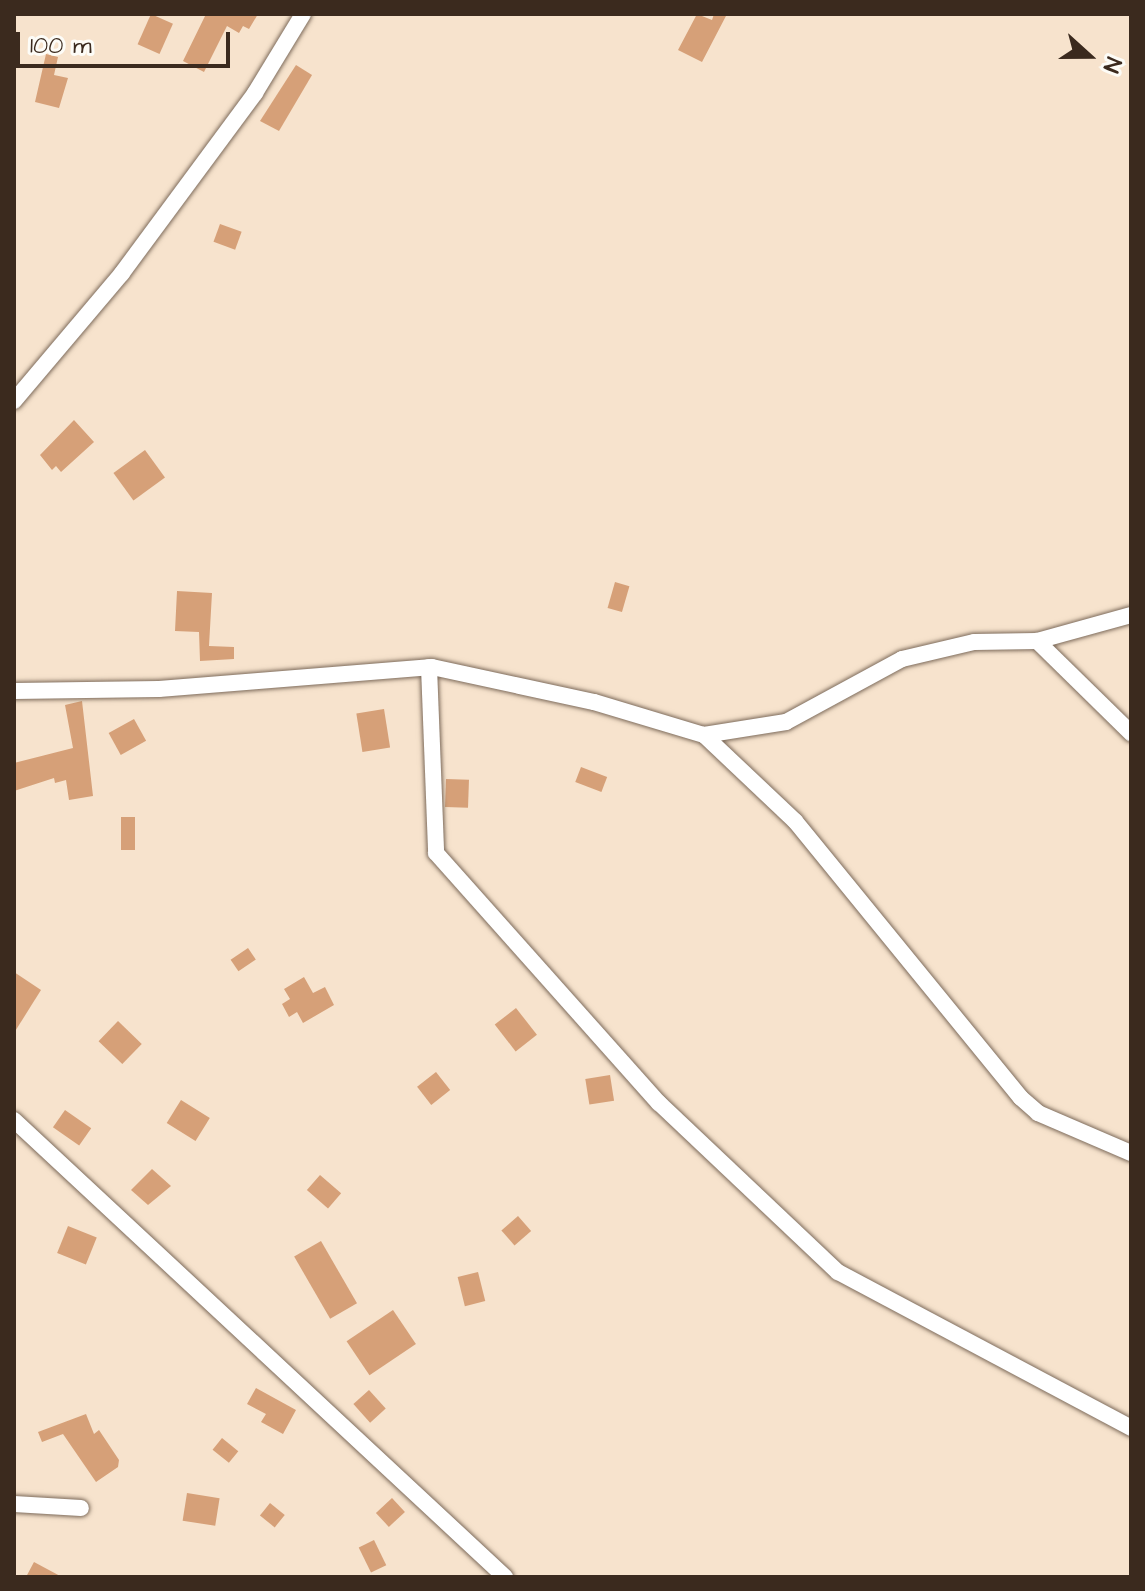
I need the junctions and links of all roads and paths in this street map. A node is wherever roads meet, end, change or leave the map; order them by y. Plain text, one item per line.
1 (303, 14) edge
2 (14, 401) edge
3 (1131, 615) edge
4 (1037, 641) junction
5 (429, 667) junction
6 (14, 691) edge
7 (1131, 733) edge
8 (704, 735) junction
9 (14, 1120) edge
10 (1131, 1153) edge
11 (1131, 1428) edge
12 (14, 1504) edge
13 (81, 1508) dead end
14 (505, 1577) edge

1 - 2 street
3 - 4 street
4 - 7 street
4 - 8 street
5 - 6 street
5 - 8 street
5 - 11 street
8 - 10 street
9 - 14 street
12 - 13 street

